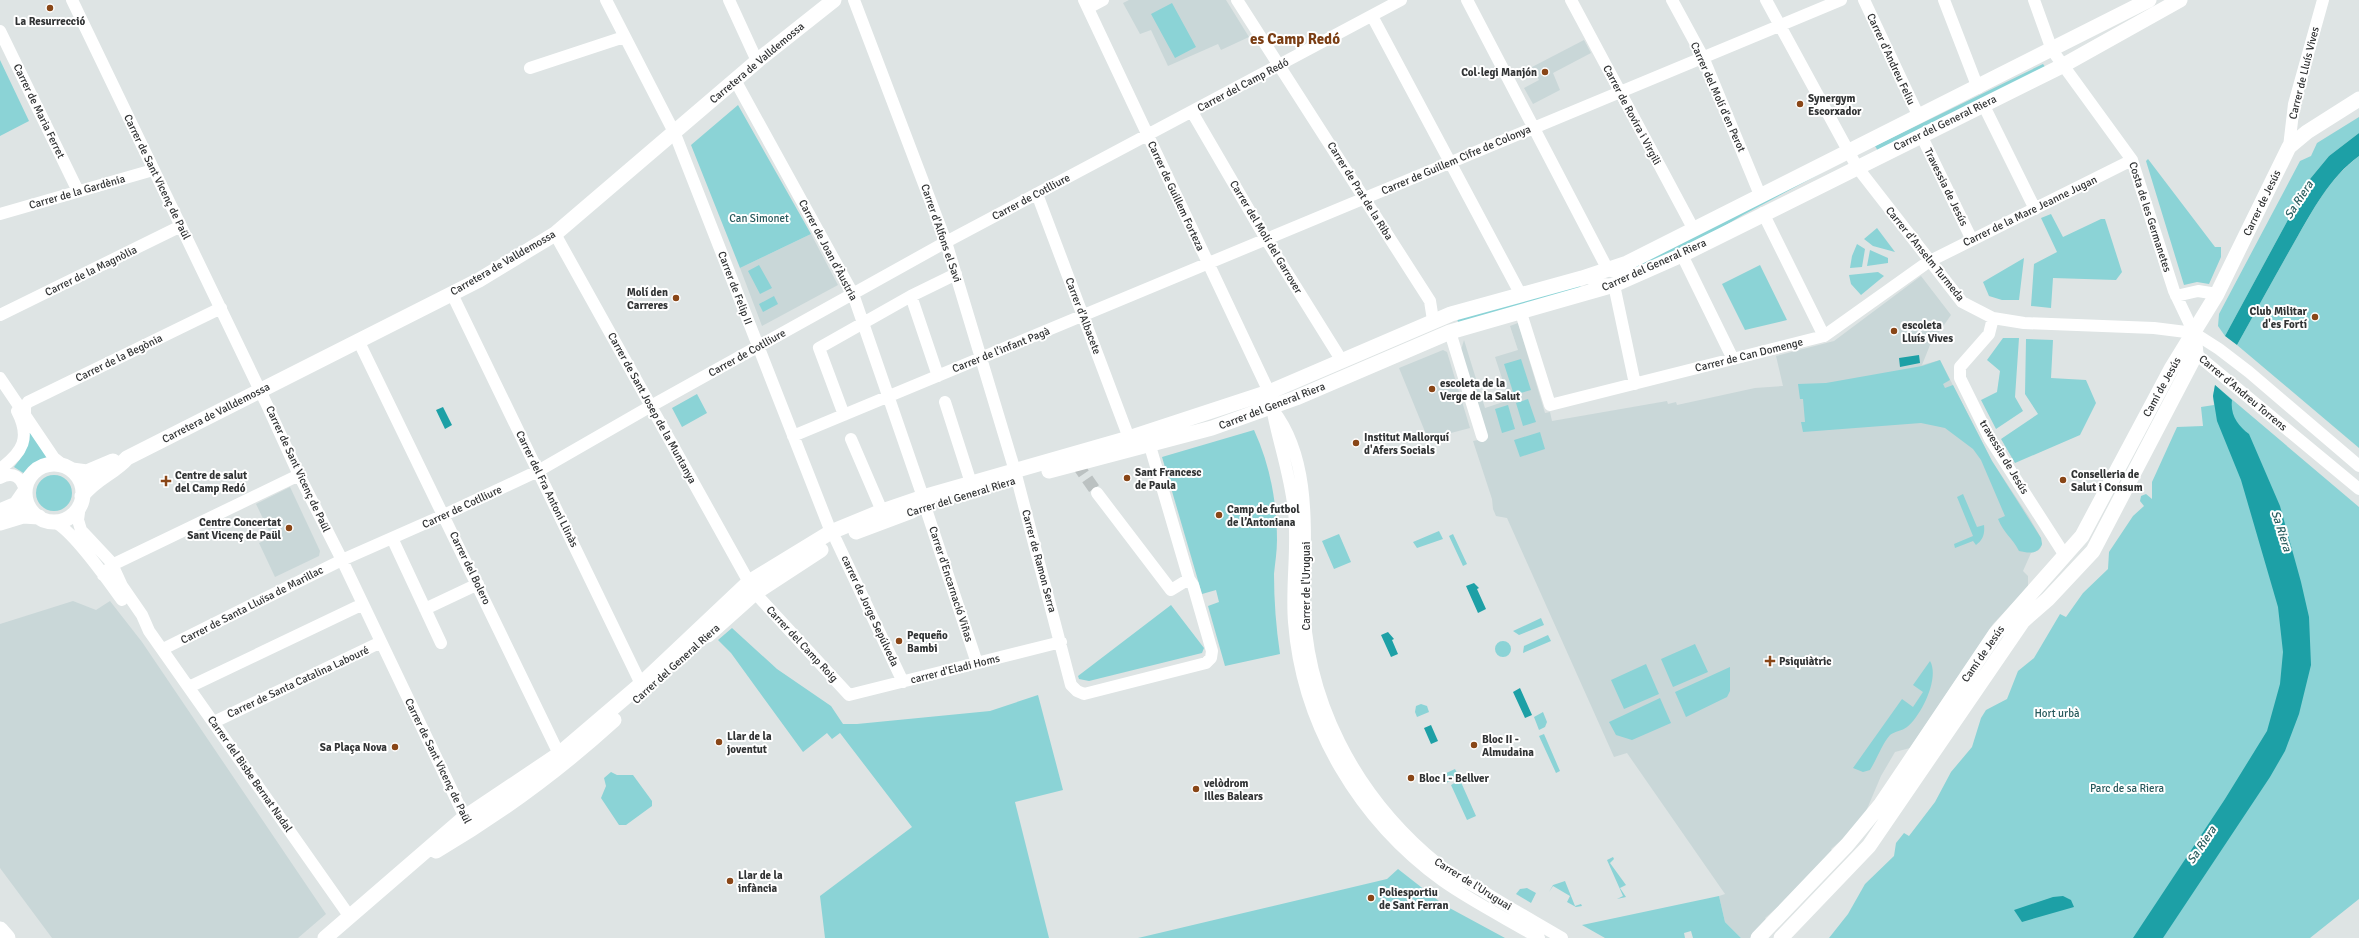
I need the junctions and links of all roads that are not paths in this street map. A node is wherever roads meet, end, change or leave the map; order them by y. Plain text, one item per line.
1 (72, 0) edge
2 (606, 0) edge
3 (729, 0) edge
4 (834, 0) edge
5 (854, 0) edge
6 (1103, 0) edge
7 (1236, 0) edge
8 (1401, 0) edge
9 (1467, 0) edge
10 (1571, 0) edge
11 (1672, 0) edge
12 (1766, 0) edge
13 (1841, 0) edge
14 (1864, 0) edge
15 (1944, 0) edge
16 (2034, 0) edge
17 (2149, 0) edge
18 (2180, 0) edge
19 (2323, 0) edge
20 (1086, 4) edge
21 (1372, 16) junction
22 (1780, 25) junction
23 (0, 32) edge
24 (624, 37) junction
25 (2052, 50) junction
26 (1703, 57) junction
27 (757, 61) junction
28 (1280, 65) junction
29 (2062, 66) junction
30 (530, 68) dead end
31 (735, 80) junction
32 (1978, 88) junction
33 (1619, 92) junction
34 (2359, 99) edge
35 (1983, 104) junction
36 (1192, 112) junction
37 (1919, 117) junction
38 (1534, 128) junction
39 (675, 134) junction
40 (1921, 135) junction
41 (1148, 136) junction
42 (2289, 147) junction
43 (1847, 152) junction
44 (2132, 160) junction
45 (1451, 162) junction
46 (1857, 167) junction
47 (153, 170) junction
48 (78, 191) junction
49 (1037, 194) junction
50 (1760, 195) junction
51 (1364, 198) junction
52 (2035, 209) junction
53 (1763, 213) junction
54 (0, 214) edge
55 (181, 226) junction
56 (1694, 230) junction
57 (556, 234) junction
58 (1266, 239) junction
59 (1972, 240) junction
60 (946, 242) junction
61 (1682, 255) junction
62 (1928, 262) junction
63 (1208, 263) junction
64 (1608, 270) junction
65 (956, 274) junction
66 (1586, 277) junction
67 (1632, 277) junction
68 (1614, 285) junction
69 (452, 294) junction
70 (853, 294) junction
71 (2217, 294) junction
72 (1521, 295) junction
73 (911, 296) junction
74 (2176, 296) junction
75 (221, 308) junction
76 (1521, 313) junction
77 (0, 315) edge
78 (1083, 316) junction
79 (1993, 318) junction
80 (1433, 320) junction
81 (863, 322) junction
82 (1450, 332) junction
83 (2194, 333) junction
84 (1824, 336) junction
85 (358, 340) junction
86 (759, 348) junction
87 (981, 358) junction
88 (1733, 359) junction
89 (2202, 359) junction
90 (1342, 361) junction
91 (938, 376) junction
92 (0, 378) edge
93 (1636, 384) junction
94 (261, 391) junction
95 (1269, 392) junction
96 (10, 394) junction
97 (887, 397) junction
98 (945, 402) dead end
99 (651, 406) junction
100 (1271, 407) junction
101 (25, 413) junction
102 (844, 415) junction
103 (793, 436) junction
104 (1482, 436) dead end
105 (1129, 438) junction
106 (851, 439) dead end
107 (1150, 446) junction
108 (127, 458) junction
109 (2359, 466) edge
110 (68, 468) junction
111 (0, 470) edge
112 (538, 471) junction
113 (299, 475) junction
114 (1016, 475) junction
115 (0, 478) edge
116 (972, 483) junction
117 (2359, 489) edge
118 (25, 491) junction
119 (1097, 493) tunnel mouth
120 (81, 501) junction
121 (924, 501) junction
122 (0, 511) edge
123 (882, 511) junction
124 (444, 515) junction
125 (45, 519) junction
126 (0, 523) edge
127 (834, 536) junction
128 (392, 538) junction
129 (2064, 554) junction
130 (342, 560) junction
131 (112, 565) junction
132 (103, 575) junction
133 (1189, 579) junction
134 (478, 584) junction
135 (752, 587) junction
136 (2048, 599) junction
137 (363, 604) junction
138 (425, 609) junction
139 (149, 631) junction
140 (381, 642) junction
141 (1061, 642) junction
142 (441, 643) dead end
143 (163, 650) junction
144 (977, 663) junction
145 (903, 682) junction
146 (642, 684) junction
147 (189, 687) junction
148 (850, 695) joint
149 (214, 722) junction
150 (559, 754) junction
151 (465, 817) junction
152 (472, 830) junction
153 (407, 868) junction
154 (350, 916) junction
155 (0, 930) edge
156 (7, 938) edge
157 (325, 938) edge
158 (1539, 938) edge
159 (1562, 938) edge
160 (1758, 938) edge
161 (1781, 938) edge

1 - 47 street, Carrer de Sant Vicenç de Paül
2 - 24 street, Carrer de Felip II
3 - 27 street
4 - 27 main road, Carretera de Valldemossa
5 - 60 street, Carrer d'Alfons el Savi
6 - 20 street
7 - 28 street, Carrer de Prat de la Riba
8 - 21 street, Carrer del Camp Redó
9 - 38 street
10 - 33 street, Carrer de Rovira i Virgili
11 - 26 street, Carrer del Molí d'en Perot
12 - 22 street, Carrer d'Anselm Turmeda
13 - 22 street, Carrer de Guillem Cifre de Colonya
14 - 37 street, Carrer d'Andreu Feliu
15 - 32 street
16 - 25 street, Costa de les Germanetes
17 - 25 main road, Carrer del General Riera
18 - 29 main road, Carrer del General Riera
19 - 42 street, Carrer de Lluís Vives
20 - 41 street, Carrer de Guillem Forteza
21 - 28 street, Carrer del Camp Redó
21 - 45 street
22 - 26 street, Carrer de Guillem Cifre de Colonya
22 - 43 street, Carrer d'Anselm Turmeda
23 - 48 street, Carrer de Maria Ferret
24 - 30 street
24 - 39 street, Carrer de Felip II
25 - 29 street, Costa de les Germanetes
25 - 32 main road, Carrer del General Riera
26 - 33 street, Carrer de Guillem Cifre de Colonya
26 - 50 street, Carrer del Molí d'en Perot
27 - 31 main road, Carretera de Valldemossa
28 - 36 street, Carrer del Camp Redó
28 - 51 street, Carrer de Prat de la Riba
29 - 35 main road, Carrer del General Riera
29 - 44 street, Costa de les Germanetes
31 - 39 main road, Carretera de Valldemossa
31 - 70 street, Carrer de Joan d'Àustria
32 - 37 main road, Carrer del General Riera
33 - 38 street, Carrer de Guillem Cifre de Colonya
33 - 56 street, Carrer de Rovira i Virgili
34 - 42 main road, Carrer de Jesús
35 - 40 main road, Carrer del General Riera
35 - 52 street
36 - 41 street, Carrer del Camp Redó
36 - 58 street, Carrer del Molí del Garrover
37 - 43 main road, Carrer del General Riera
38 - 45 street, Carrer de Guillem Cifre de Colonya
38 - 64 street
39 - 57 main road, Carretera de Valldemossa
39 - 86 street, Carrer de Felip II
40 - 46 main road, Carrer del General Riera
40 - 59 street, Travessia de Jesús
41 - 49 street, Carrer de Cotlliure
41 - 63 street, Carrer de Guillem Forteza
42 - 71 main road, Carrer de Jesús
43 - 46 street, Carrer d'Anselm Turmeda
43 - 50 main road, Carrer del General Riera
44 - 52 street, Carrer de la Mare Jeanne Jugan
44 - 74 street, Costa de les Germanetes
45 - 51 street, Carrer de Guillem Cifre de Colonya
45 - 72 street
46 - 53 main road, Carrer del General Riera
46 - 62 street, Carrer d'Anselm Turmeda
47 - 48 street, Carrer de la Gardènia
47 - 55 street, Carrer de Sant Vicenç de Paül
48 - 54 street, Carrer de la Gardènia
49 - 60 street, Carrer de Cotlliure
49 - 78 street, Carrer d'Albacete
50 - 56 main road, Carrer del General Riera
51 - 58 street, Carrer de Guillem Cifre de Colonya
51 - 80 street, Carrer de Prat de la Riba
52 - 59 street, Carrer de la Mare Jeanne Jugan
53 - 61 main road, Carrer del General Riera
53 - 84 street
55 - 75 street, Carrer de Sant Vicenç de Paül
55 - 77 street, Carrer de la Magnòlia
56 - 64 main road, Carrer del General Riera
57 - 69 main road, Carretera de Valldemossa
57 - 99 street, Carrer de Sant Josep de la Muntanya
58 - 63 street, Carrer de Guillem Cifre de Colonya
58 - 90 street, Carrer del Molí del Garrover
59 - 62 street, Carrer de la Mare Jeanne Jugan
60 - 65 street, Carrer d'Alfons el Savi
60 - 70 street, Carrer de Cotlliure
61 - 67 main road, Carrer del General Riera
61 - 88 street
62 - 79 street, Carrer d'Anselm Turmeda
62 - 84 street, Carrer de Can Domenge
63 - 78 street, Carrer de l'infant Pagà
63 - 95 street, Carrer de Guillem Forteza
64 - 66 main road, Carrer del General Riera
64 - 67 street
65 - 73 street
65 - 87 street, Carrer d'Alfons el Savi
66 - 68 street
66 - 72 main road, Carrer del General Riera
67 - 68 main road, Carrer del General Riera
68 - 76 main road, Carrer del General Riera
68 - 93 street
69 - 85 main road, Carretera de Valldemossa
69 - 112 street, Carrer del Fra Antoni Llinàs
70 - 81 street, Carrer de Joan d'Àustria
70 - 86 street, Carrer de Cotlliure
71 - 74 street
71 - 83 main road, Carrer de Jesús
72 - 80 main road, Carrer del General Riera
73 - 81 street
73 - 91 street
74 - 83 street, Costa de les Germanetes
75 - 94 street, Carrer de Sant Vicenç de Paül
75 - 101 street, Carrer de la Begònia
76 - 82 main road, Carrer del General Riera
76 - 93 street, Carrer de Can Domenge
78 - 87 street, Carrer de l'infant Pagà
78 - 105 street, Carrer d'Albacete
79 - 83 street, Carrer d'Anselm Turmeda
79 - 129 street, travessia de Jesús
80 - 90 main road, Carrer del General Riera
81 - 97 street, Carrer de Joan d'Àustria
81 - 102 street
82 - 100 main road, Carrer del General Riera
82 - 104 street
83 - 89 main road, Carrer d'Andreu Torrens
83 - 109 street, Carrer d'Andreu Torrens
83 - 129 main road, Camí de Jesús
84 - 88 street, Carrer de Can Domenge
85 - 94 main road, Carretera de Valldemossa
85 - 124 street, Carrer del Bolero
86 - 99 street, Carrer de Cotlliure
86 - 103 street, Carrer de Felip II
87 - 91 street, Carrer de l'infant Pagà
87 - 114 street, Carrer d'Alfons el Savi
88 - 93 street, Carrer de Can Domenge
89 - 117 street, Carrer d'Andreu Torrens
89 - 136 main road, Camí de Jesús
90 - 95 main road, Carrer del General Riera
91 - 97 street, Carrer de l'infant Pagà
92 - 96 street
94 - 108 main road, Carretera de Valldemossa
94 - 113 street, Carrer de Sant Vicenç de Paül
95 - 100 street, Carrer de Guillem Forteza
95 - 105 main road, Carrer del General Riera
96 - 101 street
96 - 111 street
97 - 102 street, Carrer de l'infant Pagà
97 - 121 street, Carrer de Joan d'Àustria
98 - 116 street
99 - 112 street, Carrer de Cotlliure
99 - 135 street, Carrer de Sant Josep de la Muntanya
100 - 107 main road, Carrer del General Riera
100 - 158 street, Carrer de l'Uruguai
100 - 159 street, Carrer de l'Uruguai
101 - 110 street
102 - 103 street, Carrer de l'infant Pagà
103 - 127 street, Carrer de Felip II
105 - 114 main road, Carrer del General Riera
106 - 123 street
107 - 114 main road, Carrer del General Riera
107 - 133 street, Carrer de Ramon Serra
108 - 110 main road, Carretera de Valldemossa
108 - 120 main road, Carretera de Valldemossa
110 - 118 main road
110 - 120 main road
112 - 124 street, Carrer de Cotlliure
112 - 146 street, Carrer del Fra Antoni Llinàs
113 - 130 street, Carrer de Sant Vicenç de Paül
113 - 131 street
114 - 116 main road, Carrer del General Riera
114 - 121 main road, Carrer del General Riera
114 - 141 street, Carrer de Ramon Serra
115 - 118 street
116 - 121 main road, Carrer del General Riera
118 - 122 main road
118 - 125 main road
119 - 133 street
120 - 125 main road
120 - 131 street, Carrer del Bisbe Bernat Nadal
121 - 123 main road, Carrer del General Riera
121 - 127 main road, Carrer del General Riera
121 - 144 street, Carrer d'Encarnació Viñas
123 - 127 main road, Carrer del General Riera
124 - 128 street, Carrer de Cotlliure
124 - 134 street, Carrer del Bolero
125 - 126 main road
125 - 132 street, Carrer del Bisbe Bernat Nadal
127 - 135 main road, Carrer del General Riera
127 - 145 street, carrer de Jorge Sepúlveda
128 - 130 street, Carrer de Cotlliure
128 - 138 street
129 - 136 main road
129 - 160 main road, Camí de Jesús
130 - 137 street, Carrer de Sant Vicenç de Paül
130 - 143 street, Carrer de Santa Lluïsa de Marillac
131 - 132 street
131 - 139 street, Carrer del Bisbe Bernat Nadal
132 - 139 street, Carrer del Bisbe Bernat Nadal
133 - 141 street, Carrer de Ramon Serra
134 - 138 street
134 - 150 street, Carrer del Bolero
135 - 146 main road, Carrer del General Riera
135 - 148 street, Carrer del Camp Roig
135 - 152 main road, Carrer del General Riera
136 - 161 main road, Camí de Jesús
137 - 140 street, Carrer de Sant Vicenç de Paül
137 - 147 street
138 - 142 street
139 - 143 street, Carrer del Bisbe Bernat Nadal
140 - 149 street, Carrer de Santa Catalina Labouré
140 - 151 street, Carrer de Sant Vicenç de Paül
141 - 144 street, carrer d'Eladi Homs
143 - 147 street, Carrer del Bisbe Bernat Nadal
144 - 145 street, carrer d'Eladi Homs
145 - 148 street, carrer d'Eladi Homs
146 - 150 main road, Carrer del General Riera
147 - 149 street, Carrer del Bisbe Bernat Nadal
149 - 154 street, Carrer del Bisbe Bernat Nadal
150 - 151 main road, Carrer del General Riera
151 - 152 street, Carrer de Sant Vicenç de Paül
151 - 153 main road, Carrer del General Riera
152 - 153 main road, Carrer del General Riera
153 - 154 main road, Carrer del General Riera
154 - 157 main road, Carrer del General Riera
155 - 156 highway

